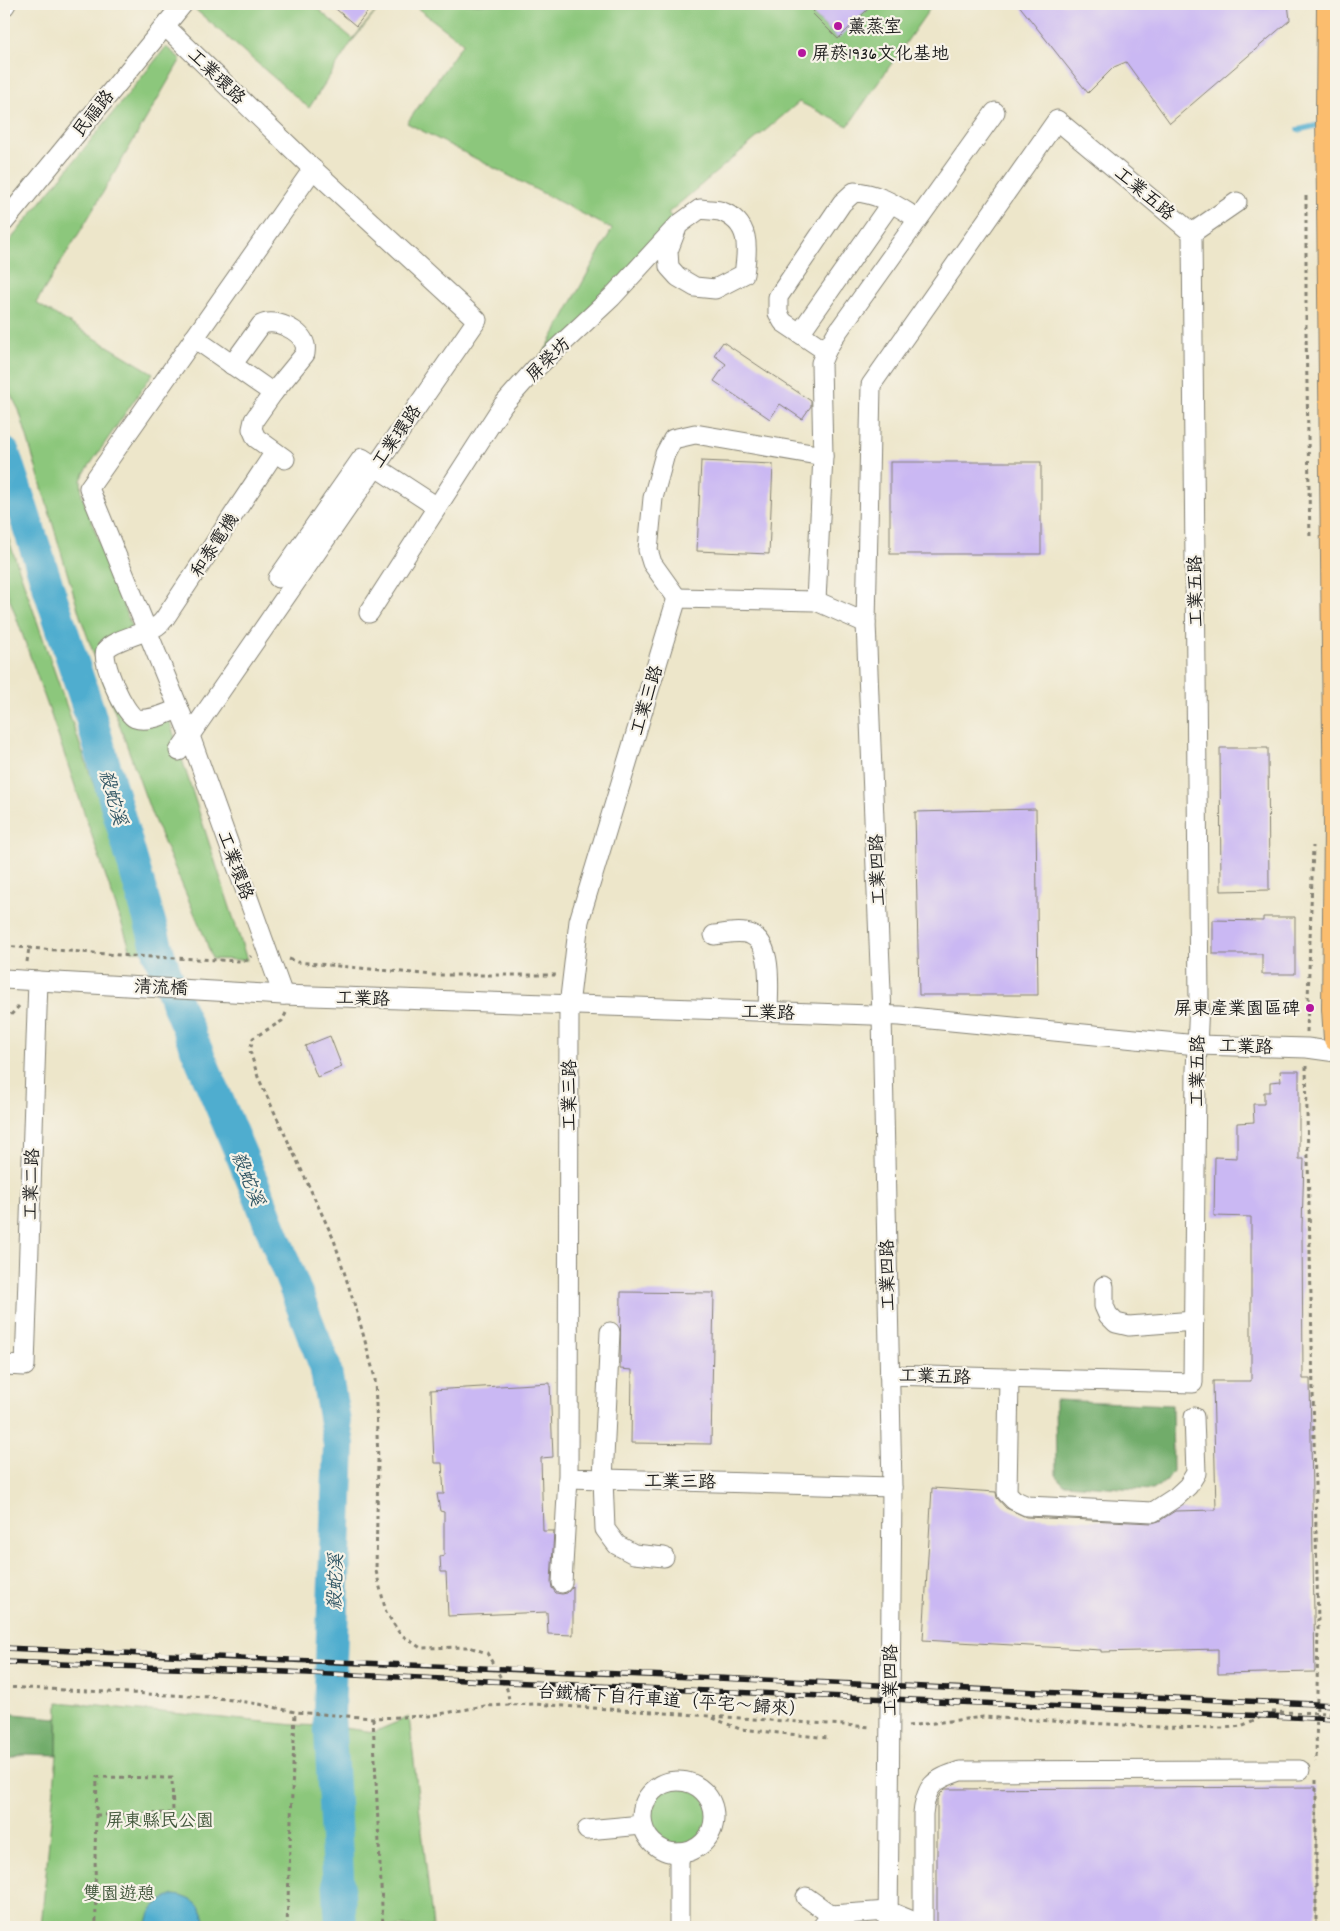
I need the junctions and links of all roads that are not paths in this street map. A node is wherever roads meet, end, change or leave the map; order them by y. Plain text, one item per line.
1 (6, 4) edge
2 (183, 4) edge
3 (1329, 4) edge
4 (4, 7) edge
5 (165, 26) junction
6 (995, 112) dead end
7 (313, 169) junction
8 (1237, 202) dead end
9 (891, 203) junction
10 (918, 219) junction
11 (4, 222) edge
12 (678, 225) junction
13 (1192, 232) junction
14 (800, 333) junction
15 (194, 338) junction
16 (826, 350) junction
17 (232, 365) junction
18 (273, 393) junction
19 (822, 456) junction
20 (375, 467) junction
21 (437, 507) junction
22 (278, 578) dead end
23 (677, 598) junction
24 (816, 600) junction
25 (369, 613) dead end
26 (866, 623) junction
27 (147, 631) junction
28 (179, 709) junction
29 (185, 743) junction
30 (1336, 826) edge
31 (714, 934) dead end
32 (4, 980) edge
33 (38, 981) junction
34 (198, 989) joint
35 (283, 995) junction
36 (569, 1006) junction
37 (768, 1012) junction
38 (882, 1015) junction
39 (1336, 1039) edge
40 (1197, 1045) junction
41 (1336, 1052) edge
42 (1104, 1286) dead end
43 (1194, 1320) junction
44 (610, 1332) dead end
45 (4, 1365) edge
46 (889, 1374) junction
47 (1009, 1378) junction
48 (1194, 1417) dead end
49 (568, 1478) junction
50 (603, 1479) junction
51 (892, 1486) junction
52 (664, 1557) dead end
53 (562, 1583) dead end
54 (1300, 1770) dead end
55 (642, 1825) junction
56 (586, 1830) dead end
57 (679, 1853) junction
58 (806, 1897) dead end
59 (888, 1919) edge
60 (827, 1921) edge
61 (917, 1924) edge
62 (678, 1927) edge

1 - 4 street
2 - 5 street, 民福路
3 - 30 main road
5 - 7 street, 工業環路
5 - 11 street, 民福路
6 - 10 street
7 - 15 street, 工業環路
7 - 20 street, 工業環路
8 - 13 street
9 - 10 street
9 - 14 street
9 - 14 street
10 - 16 street
12 - 12 street, 屏榮坊
12 - 21 street, 屏榮坊
13 - 26 street, 工業五路
13 - 40 street, 工業五路
14 - 16 street
15 - 17 street
15 - 27 street, 工業環路
16 - 19 street
17 - 18 street
17 - 18 street, 和泰電機
18 - 27 street, 和泰電機
19 - 23 street
19 - 24 street
20 - 21 street
20 - 22 street
20 - 29 street, 工業環路
21 - 25 street, 屏榮坊
23 - 24 street
23 - 36 street, 工業三路
24 - 26 street
26 - 38 street, 工業四路
27 - 28 street, 工業環路
27 - 28 street, 和泰電機
28 - 29 street, 工業環路
29 - 35 street, 工業環路
30 - 39 main road
31 - 37 street
32 - 33 street
33 - 34 street, 清流橋
33 - 45 street, 工業二路
34 - 35 street, 工業路
35 - 36 street, 工業路
36 - 37 street, 工業路
36 - 49 street, 工業三路
37 - 38 street, 工業路
38 - 40 street, 工業路
38 - 46 street, 工業四路
40 - 41 street, 工業路
40 - 43 street, 工業五路
42 - 43 street
43 - 47 street, 工業五路
44 - 50 street
46 - 47 street, 工業五路
46 - 51 street, 工業四路
47 - 48 street
49 - 50 street, 工業三路
49 - 53 street
50 - 51 street, 工業三路
50 - 52 street
51 - 59 street, 工業四路
54 - 61 street
55 - 56 street
55 - 57 street
55 - 57 street
57 - 62 street
58 - 60 street
59 - 60 street
59 - 61 street

